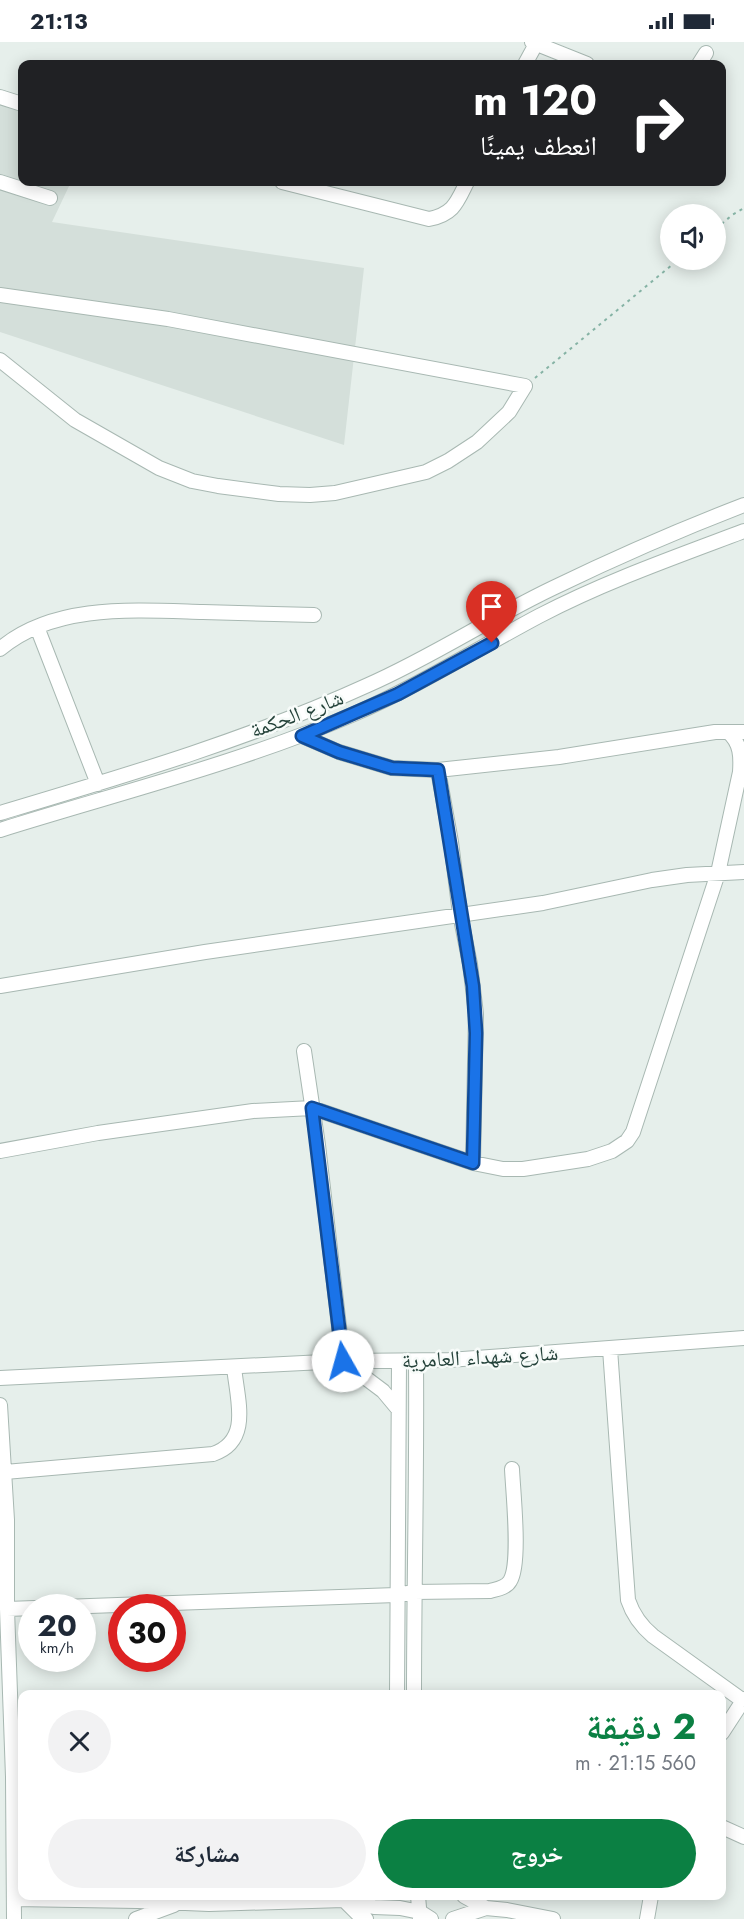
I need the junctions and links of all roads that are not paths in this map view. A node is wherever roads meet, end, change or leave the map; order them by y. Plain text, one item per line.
1 (534, 43) edge
2 (527, 60) edge
3 (577, 60) edge
4 (0, 97) edge
5 (18, 103) edge
6 (0, 182) edge
7 (298, 186) edge
8 (465, 186) edge
9 (50, 198) dead end
10 (0, 295) edge
11 (0, 360) edge
12 (744, 505) edge
13 (744, 531) edge
14 (314, 615) dead end
15 (37, 627) junction
16 (0, 649) edge
17 (728, 732) junction
18 (744, 732) edge
19 (302, 736) junction
20 (438, 770) junction
21 (98, 784) junction
22 (0, 813) edge
23 (0, 830) edge
24 (744, 872) edge
25 (718, 873) junction
26 (460, 914) junction
27 (0, 986) edge
28 (304, 1051) dead end
29 (312, 1108) junction
30 (0, 1151) edge
31 (473, 1163) junction
32 (744, 1338) edge
33 (610, 1349) junction
34 (343, 1361) junction
35 (399, 1362) junction
36 (416, 1362) junction
37 (234, 1368) junction
38 (0, 1378) edge
39 (0, 1405) edge
40 (399, 1410) junction
41 (512, 1469) dead end
42 (5, 1472) junction
43 (3, 1520) edge
44 (414, 1592) junction
45 (396, 1595) junction
46 (7, 1609) junction
47 (397, 1690) edge
48 (414, 1690) edge
49 (743, 1699) edge
50 (726, 1727) edge
51 (18, 1777) edge
52 (18, 1818) edge
53 (0, 1824) edge
54 (726, 1829) edge
55 (744, 1837) edge
56 (14, 1899) junction
57 (18, 1899) edge
58 (158, 1900) edge
59 (289, 1900) edge
60 (348, 1900) edge
61 (351, 1900) edge
62 (356, 1900) edge
63 (419, 1900) edge
64 (471, 1900) edge
65 (650, 1900) edge
66 (180, 1902) junction
67 (508, 1903) edge
68 (209, 1904) junction
69 (400, 1908) edge
70 (486, 1908) junction
71 (424, 1917) edge
72 (14, 1919) edge
73 (136, 1919) edge
74 (210, 1919) edge
75 (344, 1919) edge
76 (366, 1919) edge
77 (453, 1919) edge
78 (553, 1919) edge
79 (647, 1919) edge

1 - 2 street
1 - 3 street
4 - 5 street
6 - 9 street
7 - 8 street
10 - 11 street
12 - 21 street, شارع الحكمة
13 - 19 street, شارع الحكمة
14 - 15 street
15 - 16 street
15 - 21 street
17 - 18 street
17 - 20 street
17 - 25 street
19 - 20 street
19 - 23 street, شارع الحكمة
20 - 26 street
21 - 22 street, شارع الحكمة
24 - 25 street
25 - 26 street
25 - 31 street
26 - 27 street
26 - 31 street
28 - 29 street
29 - 30 street
29 - 31 street
29 - 34 street
32 - 33 street, شارع شهداء العامرية
33 - 36 street, شارع شهداء العامرية
33 - 49 street
34 - 35 street, شارع شهداء العامرية
34 - 37 street, شارع شهداء العامرية
34 - 40 street
35 - 36 street, شارع شهداء العامرية
35 - 40 street
36 - 44 street
37 - 38 street, شارع شهداء العامرية
37 - 42 street
39 - 42 street
40 - 45 street
41 - 44 street
42 - 43 street
43 - 46 street
44 - 45 street
44 - 48 street
45 - 46 street
45 - 47 street
46 - 51 street
49 - 50 street
51 - 52 street
52 - 53 street
52 - 56 street
54 - 55 street
56 - 57 street
56 - 72 street
58 - 66 street
59 - 68 street
60 - 75 street
61 - 76 street
62 - 69 street
63 - 71 street
64 - 70 street
65 - 79 street
66 - 68 street
66 - 73 street
67 - 70 street
67 - 78 street
68 - 74 street
69 - 71 street
70 - 77 street

